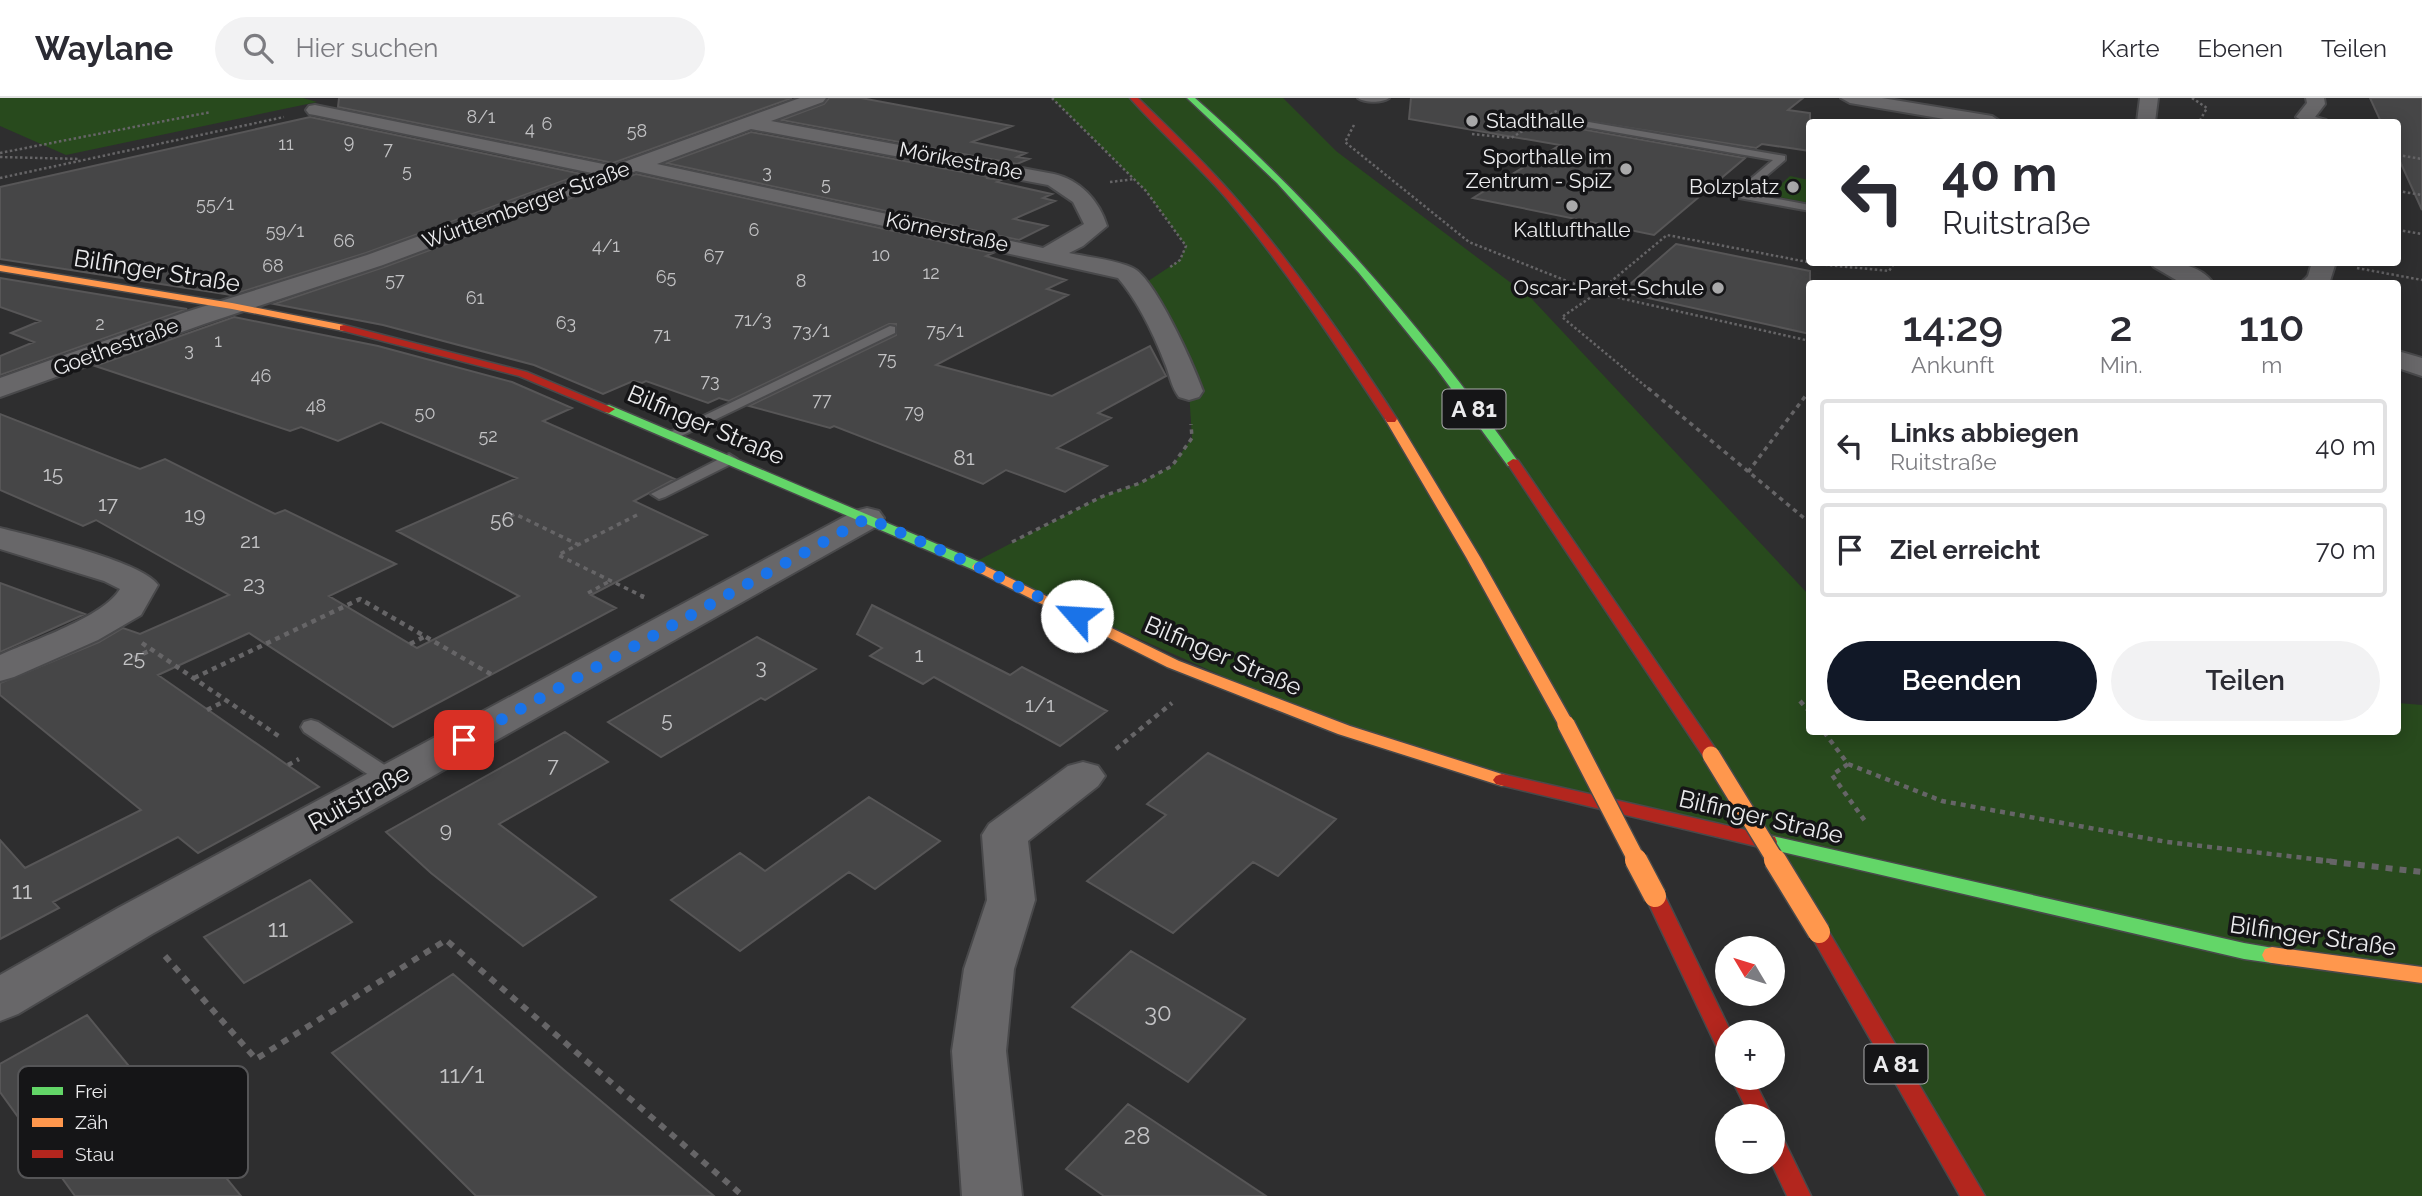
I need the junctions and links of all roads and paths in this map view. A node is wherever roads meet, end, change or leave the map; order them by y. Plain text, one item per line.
1 (817, 98) edge
2 (1052, 98) edge
3 (1134, 98) edge
4 (1191, 98) edge
5 (1362, 98) edge
6 (1385, 98) edge
7 (1850, 98) edge
8 (2149, 98) edge
9 (2192, 98) edge
10 (2315, 98) edge
11 (349, 101) dead end
12 (1910, 102) edge
13 (1566, 105) dead end
14 (315, 110) junction
15 (211, 111) dead end
16 (1980, 119) edge
17 (2146, 119) edge
18 (2201, 119) edge
19 (2314, 119) edge
20 (748, 122) junction
21 (1583, 124) dead end
22 (1354, 125) dead end
23 (1472, 134) dead end
24 (0, 155) edge
25 (2401, 156) edge
26 (88, 159) junction
27 (2422, 159) edge
28 (625, 168) junction
29 (0, 178) edge
30 (2401, 192) edge
31 (2422, 195) edge
32 (1806, 207) edge
33 (2401, 230) edge
34 (2422, 234) edge
35 (1049, 254) junction
36 (1806, 262) edge
37 (1817, 266) edge
38 (1838, 266) edge
39 (1892, 266) edge
40 (2169, 266) edge
41 (2355, 267) dead end
42 (0, 268) edge
43 (1813, 271) dead end
44 (2195, 280) edge
45 (2422, 280) edge
46 (1139, 287) junction
47 (1597, 293) junction
48 (232, 306) junction
49 (890, 330) dead end
50 (1806, 340) edge
51 (2401, 360) edge
52 (2422, 368) edge
53 (0, 388) edge
54 (1189, 391) joint
55 (1806, 395) edge
56 (672, 435) junction
57 (729, 459) junction
58 (1748, 472) junction
59 (659, 494) dead end
60 (641, 513) dead end
61 (867, 518) junction
62 (502, 520) dead end
63 (1806, 520) edge
64 (0, 538) edge
65 (579, 545) junction
66 (971, 564) junction
67 (611, 581) junction
68 (588, 593) dead end
69 (686, 618) junction
70 (108, 619) junction
71 (425, 637) junction
72 (410, 645) dead end
73 (152, 650) junction
74 (134, 658) dead end
75 (0, 669) edge
76 (194, 678) junction
77 (226, 700) junction
78 (536, 700) junction
79 (1800, 701) dead end
80 (1806, 708) edge
81 (207, 710) dead end
82 (1154, 718) dead end
83 (312, 727) dead end
84 (1827, 735) edge
85 (284, 740) dead end
86 (1848, 764) junction
87 (1832, 775) dead end
88 (1083, 776) joint
89 (392, 780) junction
90 (2422, 872) edge
91 (135, 921) junction
92 (2422, 975) edge
93 (0, 1000) edge
94 (1715, 1021) edge
95 (1785, 1166) edge
96 (743, 1196) edge
97 (992, 1196) edge
98 (1799, 1196) edge
99 (1973, 1196) edge

1 - 20 street, Württemberger Straße
2 - 46 path
3 - 94 main road, bridge
4 - 99 main road, A 81, bridge
5 - 6 lane
7 - 12 street
8 - 17 street
9 - 18 path
10 - 19 street
11 - 14 street
12 - 16 street
13 - 23 path
14 - 26 path
14 - 28 street, Körnerstraße
15 - 24 path
20 - 28 street, Württemberger Straße
20 - 35 street, Mörikestraße
21 - 32 lane
22 - 47 path
24 - 26 path
25 - 27 path
26 - 29 path
28 - 35 street, Körnerstraße
28 - 48 street, Württemberger Straße
30 - 31 path
33 - 34 path
35 - 46 street, Körnerstraße
36 - 47 path
37 - 43 path
38 - 39 path
40 - 44 street
41 - 45 path
42 - 48 main road, Bilfinger Straße
46 - 54 street
47 - 50 path
47 - 58 path
48 - 53 street, Goethestraße
48 - 56 main road, Bilfinger Straße
49 - 56 lane
51 - 52 street
54 - 66 path
55 - 58 path
56 - 57 main road, Bilfinger Straße
57 - 59 lane
57 - 61 main road, Bilfinger Straße
58 - 63 path
60 - 65 path
61 - 66 main road, Bilfinger Straße
61 - 69 street, Ruitstraße
62 - 65 path
64 - 70 street
65 - 67 path
66 - 92 main road, Bilfinger Straße
67 - 68 path
67 - 69 path
69 - 78 street, Ruitstraße
70 - 73 path
70 - 75 street
71 - 72 path
71 - 76 path
71 - 78 path
73 - 74 path
73 - 76 path
76 - 77 path
77 - 81 path
77 - 85 path
78 - 89 street, Ruitstraße
79 - 80 path
82 - 88 path
83 - 89 lane
84 - 86 path
86 - 87 path
86 - 90 path
88 - 97 street
89 - 91 street, Ruitstraße
91 - 93 street, Ruitstraße
91 - 96 path
95 - 98 main road

